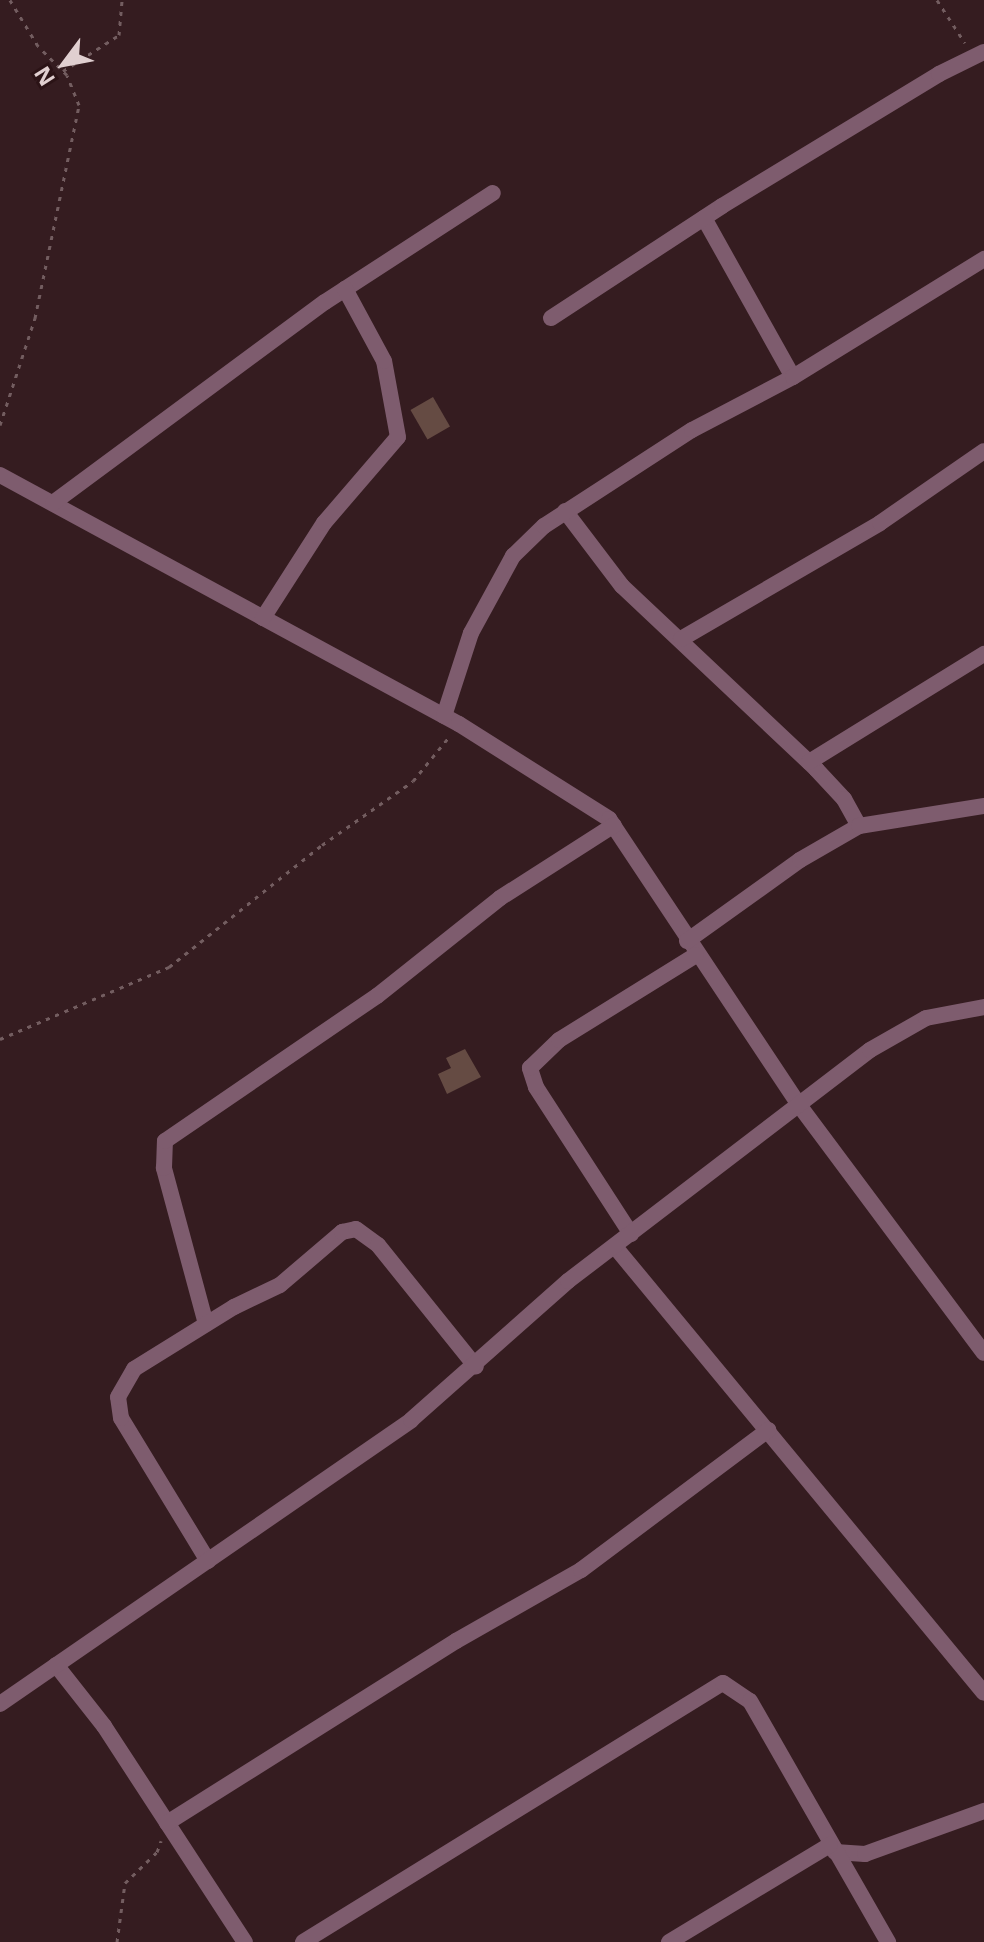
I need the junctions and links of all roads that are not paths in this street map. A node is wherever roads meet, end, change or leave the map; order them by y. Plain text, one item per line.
1 (979, 54) edge
2 (493, 193) dead end
3 (704, 218) junction
4 (984, 259) edge
5 (345, 289) junction
6 (551, 318) dead end
7 (793, 377) junction
8 (984, 451) edge
9 (0, 475) edge
10 (53, 503) junction
11 (565, 511) junction
12 (263, 618) junction
13 (681, 639) junction
14 (984, 654) edge
15 (452, 720) junction
16 (809, 762) junction
17 (984, 806) edge
18 (614, 825) junction
19 (859, 826) junction
20 (691, 948) junction
21 (984, 1007) edge
22 (799, 1105) junction
23 (631, 1234) junction
24 (616, 1248) junction
25 (206, 1324) junction
26 (984, 1353) edge
27 (476, 1367) junction
28 (768, 1430) junction
29 (208, 1561) junction
30 (56, 1665) junction
31 (984, 1693) edge
32 (0, 1704) edge
33 (984, 1811) edge
34 (167, 1823) junction
35 (833, 1848) junction
36 (245, 1942) edge
37 (303, 1942) edge
38 (669, 1942) edge
39 (888, 1942) edge

1 - 3 street
2 - 5 street
3 - 6 street
3 - 7 street
4 - 7 street
5 - 10 street
5 - 12 street
7 - 11 street
8 - 13 street
9 - 10 street
10 - 12 street
11 - 13 street
11 - 15 street
12 - 15 street
13 - 16 street
14 - 16 street
15 - 18 street
16 - 19 street
17 - 19 street
18 - 20 street
18 - 25 street
19 - 20 street
20 - 22 street
20 - 23 street
21 - 22 street
22 - 23 street
22 - 26 street
23 - 24 street
24 - 27 street
24 - 28 street
25 - 27 street
25 - 29 street
27 - 29 street
28 - 31 street
28 - 34 street
29 - 30 street
30 - 32 street
30 - 34 street
33 - 35 street
34 - 36 street
35 - 37 street
35 - 38 street
35 - 39 street

